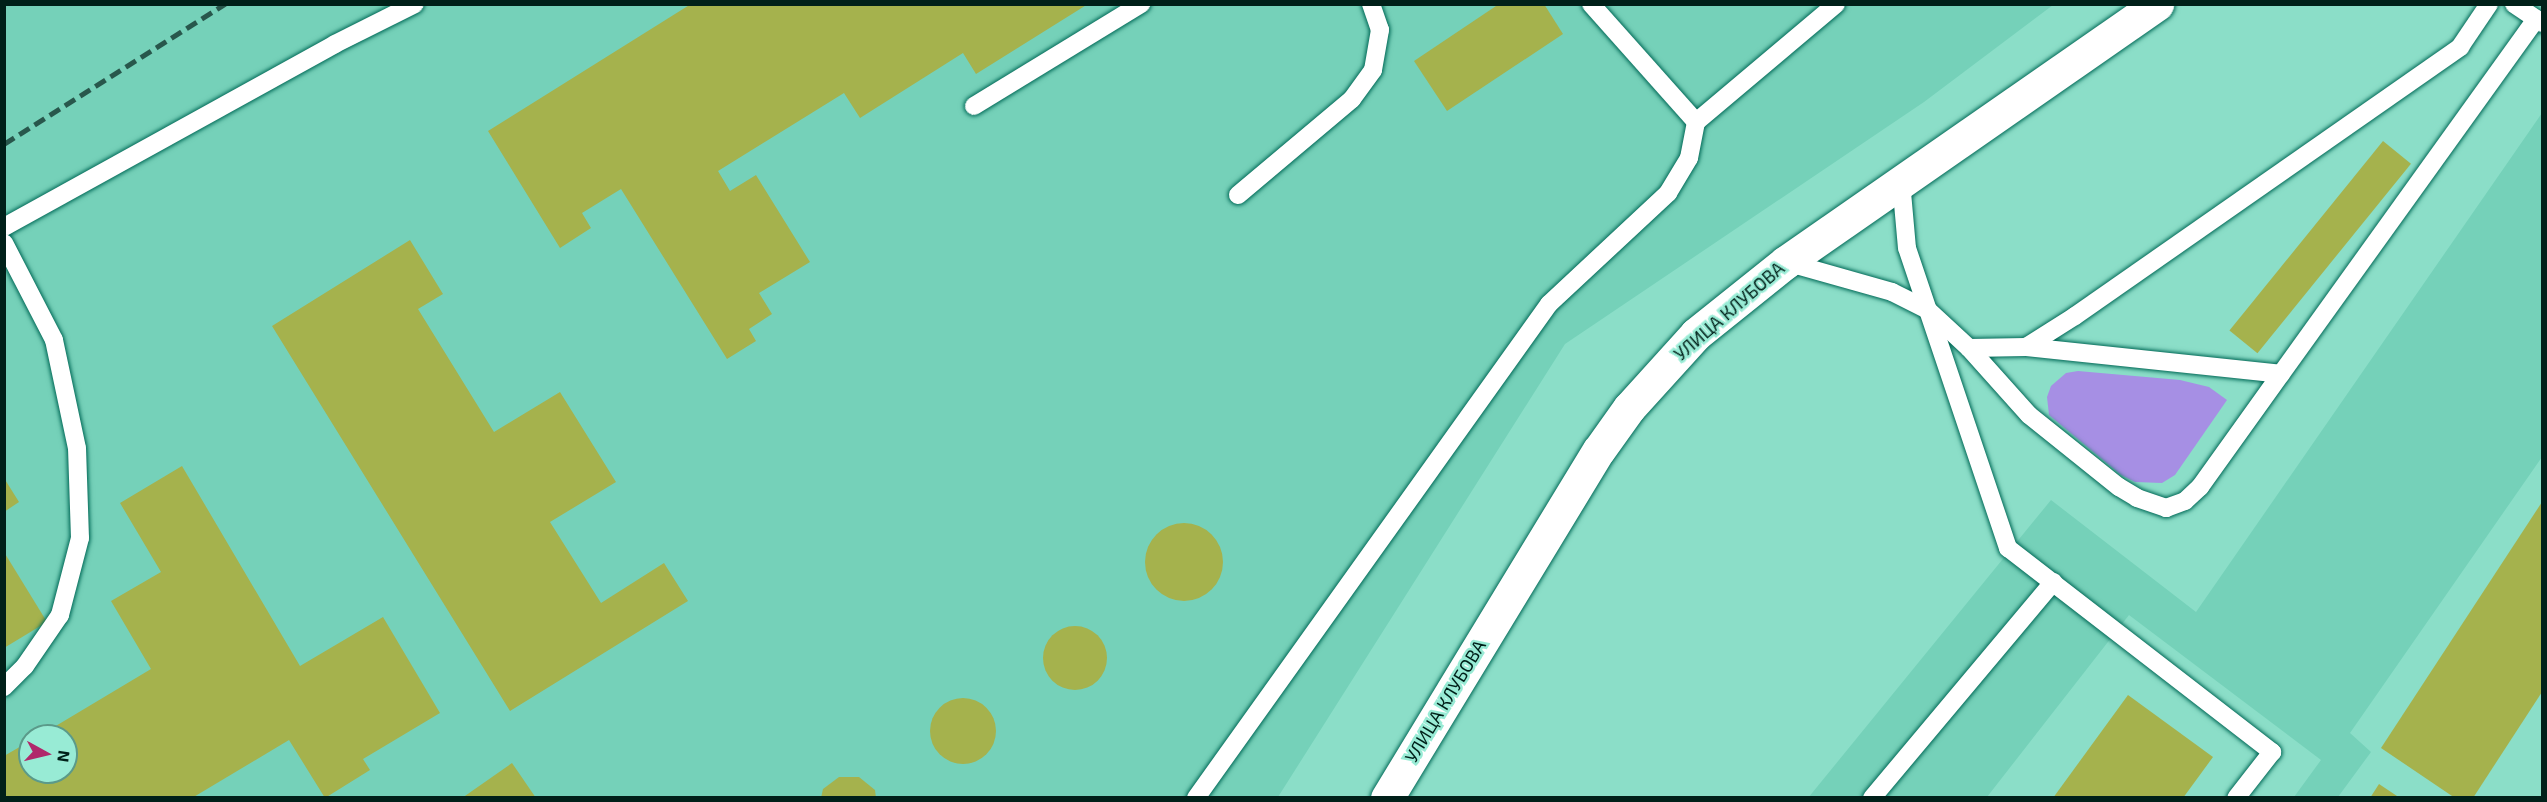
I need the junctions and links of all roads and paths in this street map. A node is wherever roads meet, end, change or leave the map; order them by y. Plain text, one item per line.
1 (415, 4) edge
2 (1141, 4) edge
3 (1371, 4) edge
4 (1591, 4) edge
5 (1836, 4) edge
6 (2157, 4) edge
7 (2489, 4) edge
8 (2514, 4) edge
9 (2539, 21) edge
10 (974, 106) dead end
11 (1696, 122) junction
12 (1901, 181) junction
13 (1238, 195) dead end
14 (4, 227) edge
15 (4, 243) edge
16 (1786, 262) junction
17 (1928, 310) junction
18 (2026, 347) junction
19 (1969, 348) junction
20 (2281, 374) junction
21 (2053, 582) junction
22 (4, 687) edge
23 (1196, 798) edge
24 (1387, 798) edge
25 (1872, 798) edge
26 (2236, 798) edge

1 - 14 lane
2 - 10 lane
3 - 13 lane
4 - 11 lane
5 - 11 lane
6 - 12 street, УЛИЦА КЛУБОВА
7 - 18 lane
8 - 9 lane
9 - 20 lane
11 - 23 lane
12 - 16 street, УЛИЦА КЛУБОВА
12 - 17 lane
15 - 22 lane
16 - 17 lane
16 - 24 street, УЛИЦА КЛУБОВА
17 - 19 lane
17 - 21 lane
18 - 19 lane
18 - 20 lane
19 - 20 lane
21 - 25 lane
21 - 26 lane

